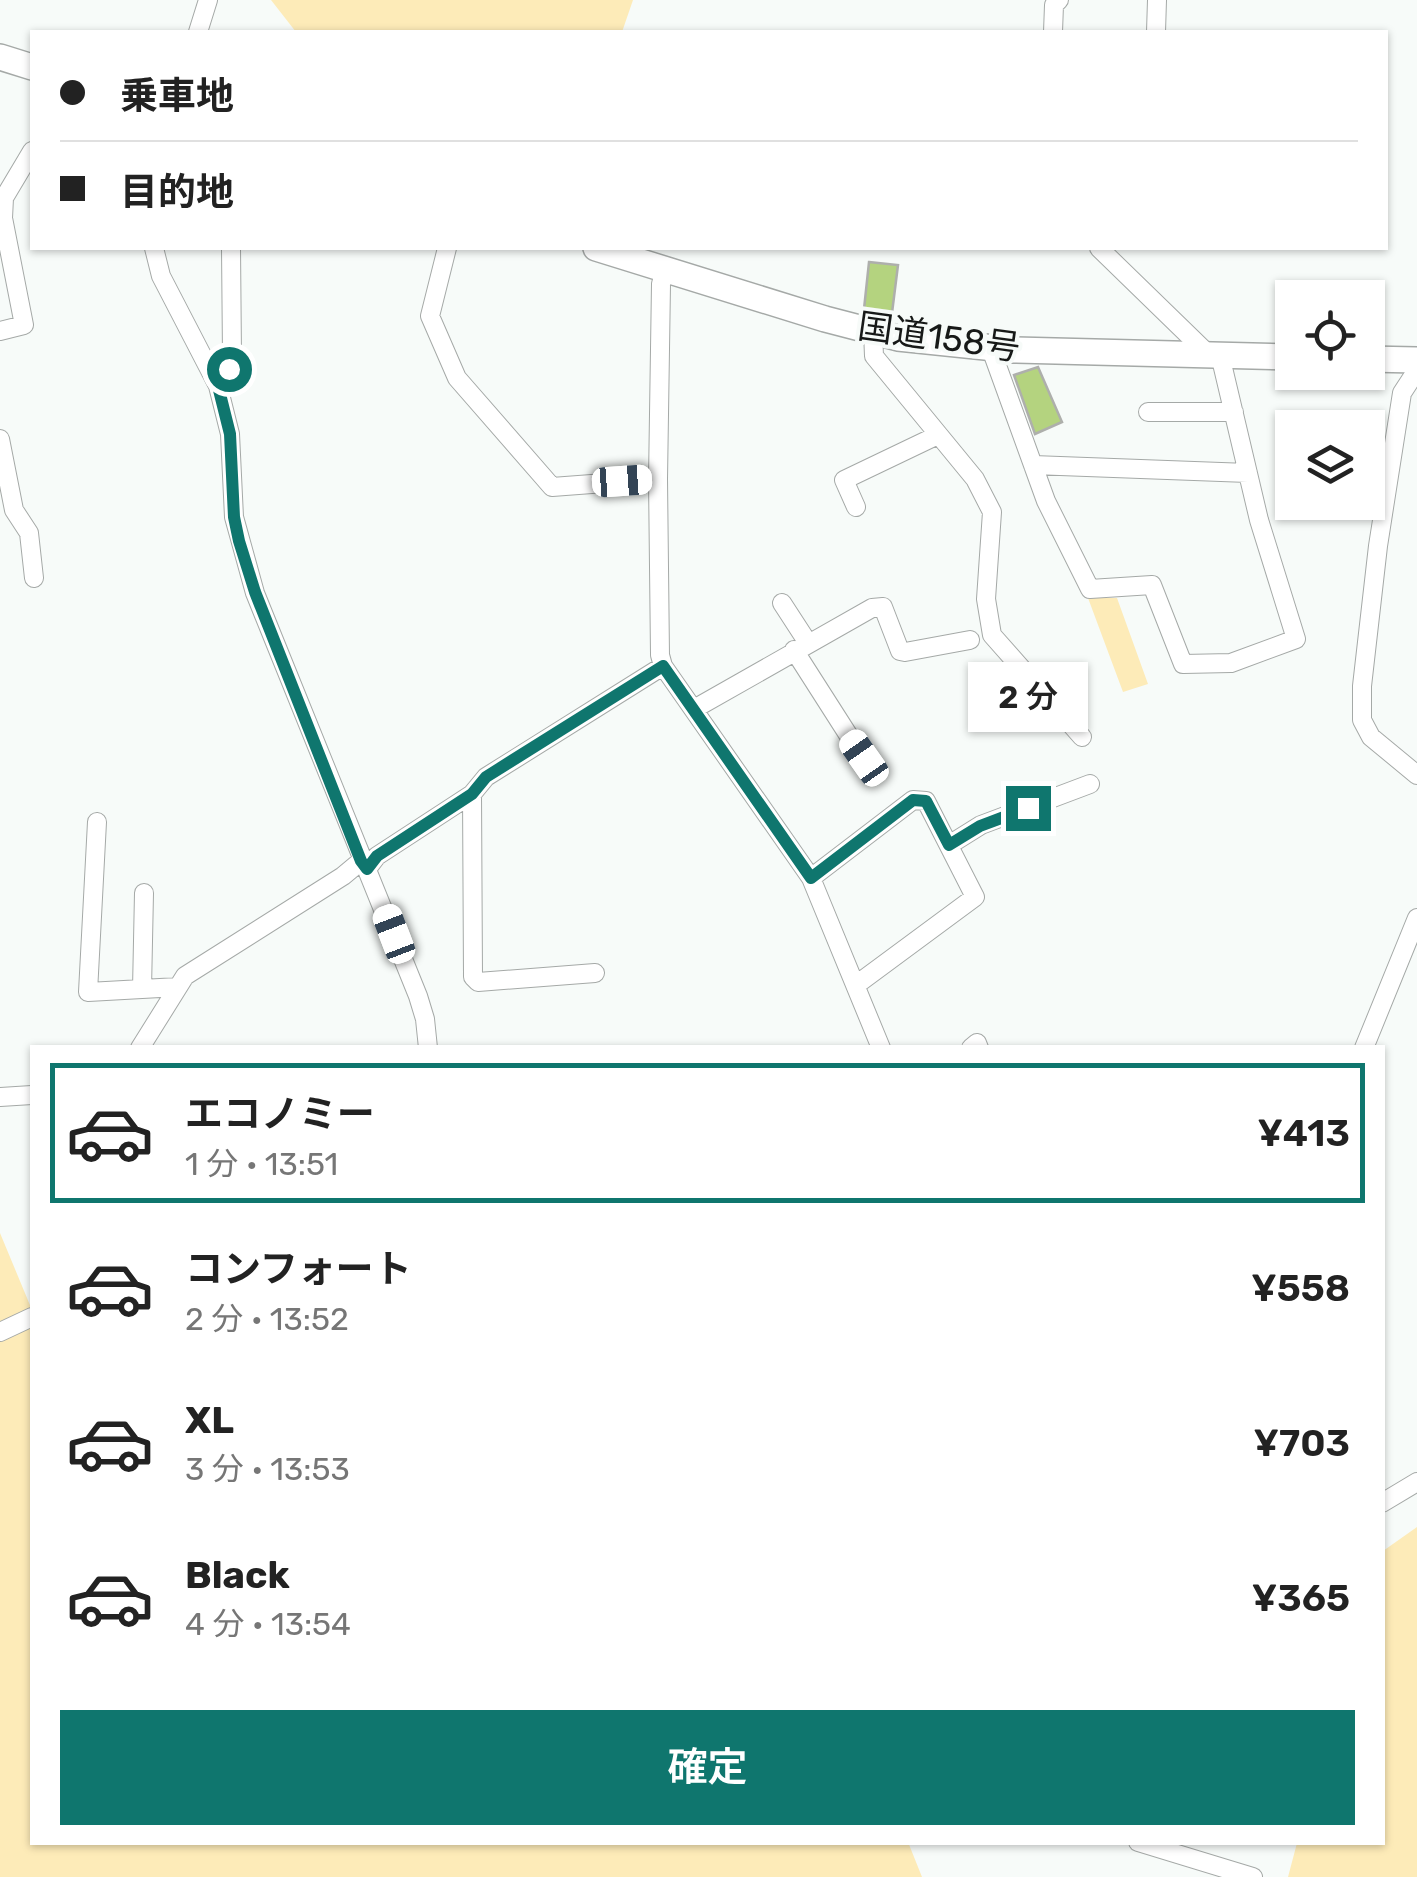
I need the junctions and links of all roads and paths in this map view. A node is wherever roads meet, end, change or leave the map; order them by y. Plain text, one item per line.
1 (208, 0) edge
2 (1059, 0) edge
3 (1158, 0) edge
4 (199, 30) edge
5 (1053, 30) edge
6 (1156, 30) edge
7 (0, 57) edge
8 (30, 67) edge
9 (30, 155) edge
10 (154, 250) edge
11 (230, 250) edge
12 (446, 250) edge
13 (602, 250) edge
14 (1101, 250) edge
15 (665, 270) junction
16 (0, 331) edge
17 (873, 332) junction
18 (991, 349) junction
19 (1215, 355) junction
20 (1275, 357) edge
21 (1385, 359) edge
22 (1417, 360) edge
23 (1417, 370) edge
24 (218, 386) junction
25 (1148, 412) dead end
26 (1234, 412) junction
27 (938, 435) junction
28 (0, 439) edge
29 (1033, 465) junction
30 (1248, 473) junction
31 (658, 479) junction
32 (856, 507) dead end
33 (34, 578) dead end
34 (782, 603) dead end
35 (970, 640) dead end
36 (801, 646) junction
37 (663, 666) junction
38 (694, 709) junction
39 (1082, 737) dead end
40 (864, 758) dead end
41 (1417, 775) edge
42 (1090, 784) dead end
43 (472, 794) junction
44 (97, 822) dead end
45 (949, 845) junction
46 (364, 865) junction
47 (811, 878) junction
48 (144, 893) dead end
49 (1417, 918) edge
50 (595, 973) dead end
51 (856, 985) junction
52 (178, 987) junction
53 (142, 990) junction
54 (142, 1045) edge
55 (428, 1045) edge
56 (880, 1045) edge
57 (1365, 1045) edge
58 (30, 1095) edge
59 (0, 1097) edge
60 (30, 1318) edge
61 (0, 1332) edge
62 (1417, 1482) edge
63 (1385, 1501) edge
64 (1148, 1845) edge
65 (1253, 1877) edge

1 - 4 street
2 - 5 street
3 - 6 street
7 - 8 highway
9 - 16 street
10 - 24 street
11 - 24 street
12 - 31 street
13 - 15 highway, 国道158号
14 - 19 street
15 - 17 highway, 国道158号
15 - 31 street
17 - 18 highway, 国道158号
17 - 27 street
18 - 19 highway, 国道158号
18 - 29 street
19 - 20 highway, 国道158号
19 - 26 street
21 - 22 highway
23 - 41 street
24 - 46 street
25 - 26 street
26 - 30 street
27 - 32 street
27 - 39 street
28 - 33 street
29 - 30 street
29 - 30 street
31 - 37 street
34 - 36 street
35 - 36 street
36 - 38 street
36 - 40 street
37 - 38 street
37 - 43 street
38 - 47 street
42 - 45 street
43 - 46 street
43 - 50 street
44 - 53 street
45 - 47 street
45 - 51 street
46 - 52 street
46 - 55 street
47 - 51 street
48 - 53 street
49 - 57 street
51 - 56 street
52 - 53 street
52 - 54 street
58 - 59 street
60 - 61 street
62 - 63 street
64 - 65 street

